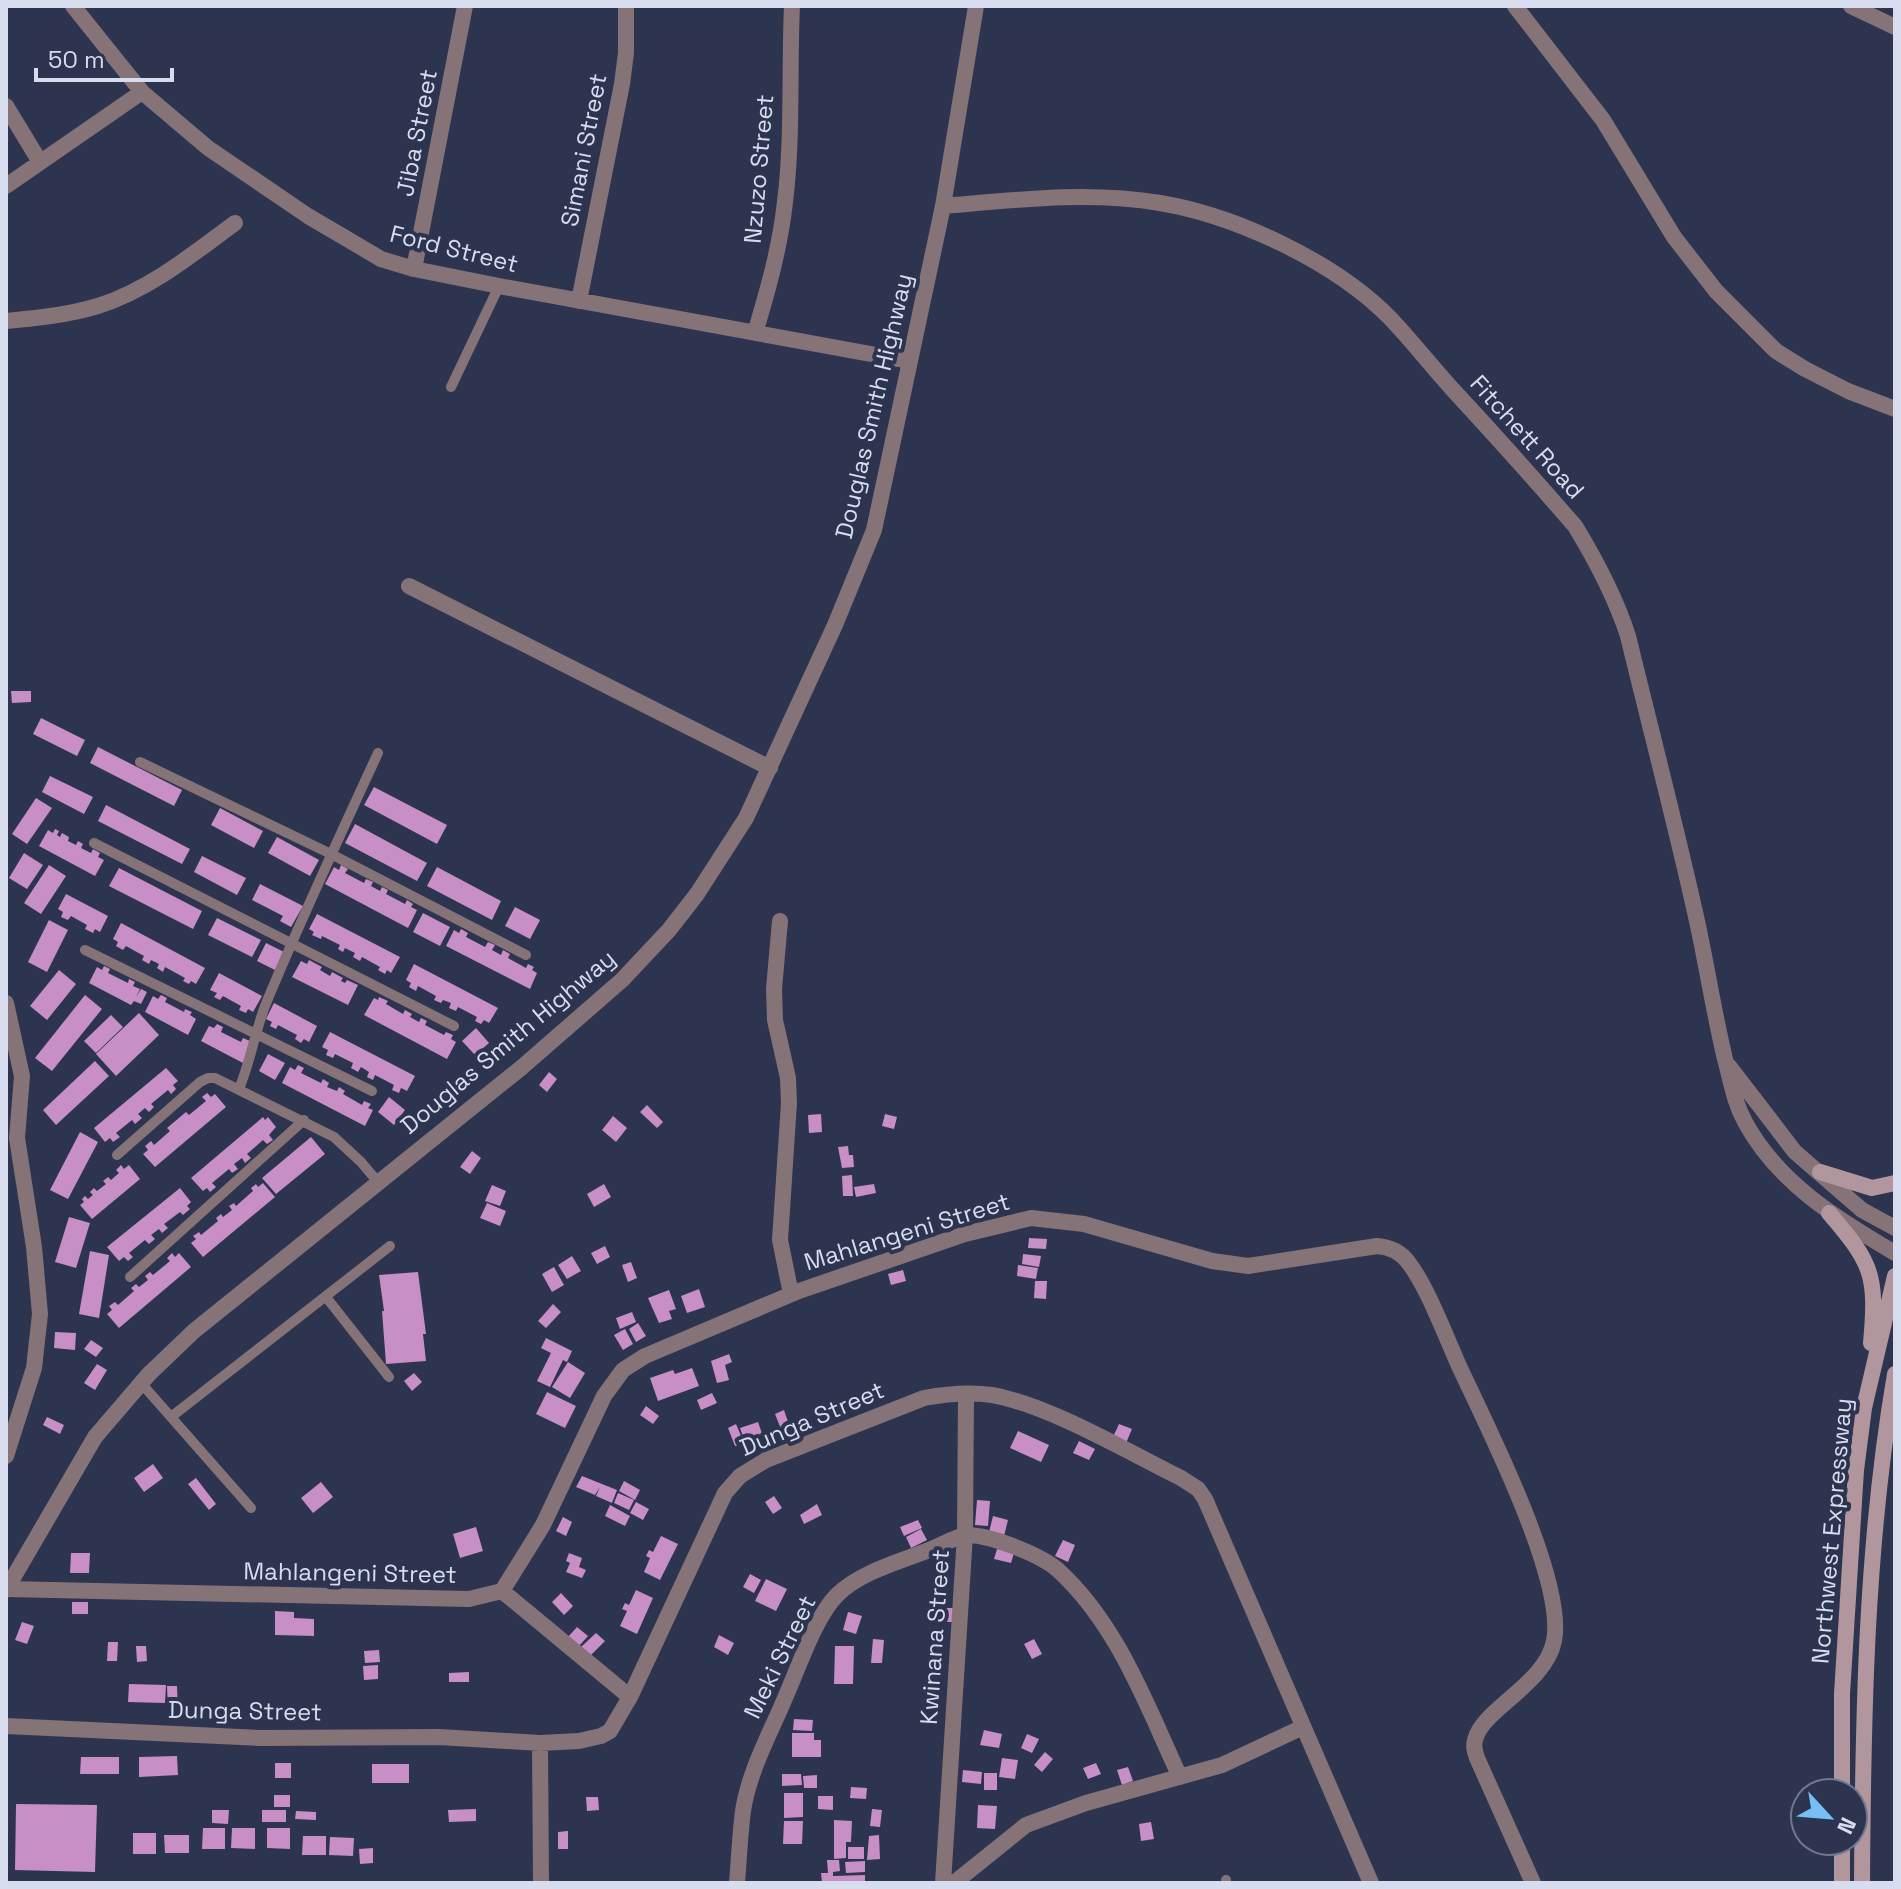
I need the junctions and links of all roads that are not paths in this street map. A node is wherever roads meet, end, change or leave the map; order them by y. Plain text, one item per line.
1 (73, 6) edge
2 (465, 6) edge
3 (626, 6) edge
4 (792, 6) edge
5 (976, 6) edge
6 (1515, 6) edge
7 (1851, 6) edge
8 (1895, 27) edge
9 (142, 92) junction
10 (6, 106) edge
11 (40, 162) junction
12 (6, 186) edge
13 (943, 206) junction
14 (235, 223) dead end
15 (414, 269) junction
16 (499, 286) junction
17 (579, 301) junction
18 (6, 321) edge
19 (755, 333) junction
20 (909, 361) junction
21 (451, 387) dead end
22 (1895, 409) edge
23 (409, 586) dead end
24 (378, 753) dead end
25 (140, 762) dead end
26 (773, 762) junction
27 (94, 843) dead end
28 (331, 854) junction
29 (780, 921) dead end
30 (292, 945) junction
31 (85, 950) dead end
32 (526, 955) dead end
33 (6, 1003) edge
34 (454, 1026) dead end
35 (257, 1036) junction
36 (1726, 1062) junction
37 (239, 1089) junction
38 (372, 1091) dead end
39 (304, 1120) junction
40 (117, 1155) dead end
41 (1820, 1172) junction
42 (378, 1182) junction
43 (1895, 1183) edge
44 (1829, 1213) junction
45 (1895, 1228) edge
46 (390, 1246) dead end
47 (1895, 1253) edge
48 (1895, 1276) edge
49 (130, 1277) dead end
50 (791, 1294) junction
51 (326, 1297) junction
52 (1895, 1374) edge
53 (389, 1377) dead end
54 (141, 1383) junction
55 (966, 1394) junction
56 (1864, 1408) junction
57 (171, 1417) junction
58 (6, 1456) edge
59 (251, 1508) dead end
60 (965, 1535) junction
61 (6, 1590) edge
62 (502, 1591) junction
63 (630, 1697) junction
64 (6, 1726) edge
65 (1303, 1727) junction
66 (540, 1743) junction
67 (1180, 1777) junction
68 (1842, 1777) edge
69 (1842, 1857) edge
70 (541, 1883) edge
71 (737, 1883) edge
72 (943, 1883) edge
73 (954, 1883) edge
74 (1371, 1883) edge
75 (1533, 1883) edge
76 (1842, 1883) edge
77 (1862, 1883) edge

1 - 9 street, Ford Street
2 - 15 street, Jiba Street
3 - 17 street, Simani Street
4 - 19 street, Nzuzo Street
5 - 13 street, Douglas Smith Highway
6 - 22 street
7 - 8 street
9 - 11 street
9 - 15 street, Ford Street
10 - 11 street
11 - 12 street
13 - 20 street, Douglas Smith Highway
13 - 36 street, Fitchett Road
14 - 18 street
15 - 16 street, Ford Street
16 - 17 street, Ford Street
16 - 21 lane
17 - 19 street, Ford Street
19 - 20 street, Ford Street
20 - 26 street, Douglas Smith Highway
23 - 26 street
24 - 28 lane
25 - 28 lane
26 - 42 street, Douglas Smith Highway
27 - 30 lane
28 - 30 lane
28 - 32 lane
29 - 50 street
30 - 34 lane
30 - 35 lane
31 - 35 lane
33 - 58 street
35 - 37 lane
35 - 38 lane
36 - 41 street, Fitchett Road
36 - 44 street, Fitchett Road
37 - 39 lane
37 - 40 lane
39 - 42 lane
39 - 49 lane
41 - 43 main road
41 - 45 street, Fitchett Road
42 - 54 street, Douglas Smith Highway
44 - 47 street, Fitchett Road
44 - 56 main road
46 - 51 lane
48 - 56 main road, Northwest Expressway
50 - 62 street, Mahlangeni Street
50 - 75 street, Mahlangeni Street
51 - 53 lane
51 - 57 lane
52 - 77 main road, Northwest Expressway
54 - 57 lane
54 - 61 street, Douglas Smith Highway
55 - 60 street, Kwinana Street
55 - 63 street, Dunga Street
55 - 65 street, Dunga Street
56 - 68 main road, Northwest Expressway
57 - 59 lane
60 - 67 street
60 - 71 street, Meki Street
60 - 72 street, Kwinana Street
61 - 62 street, Mahlangeni Street
62 - 63 street
63 - 66 street, Dunga Street
64 - 66 street, Dunga Street
65 - 67 street
65 - 74 street, Dunga Street
66 - 70 street
67 - 73 street
69 - 76 main road

